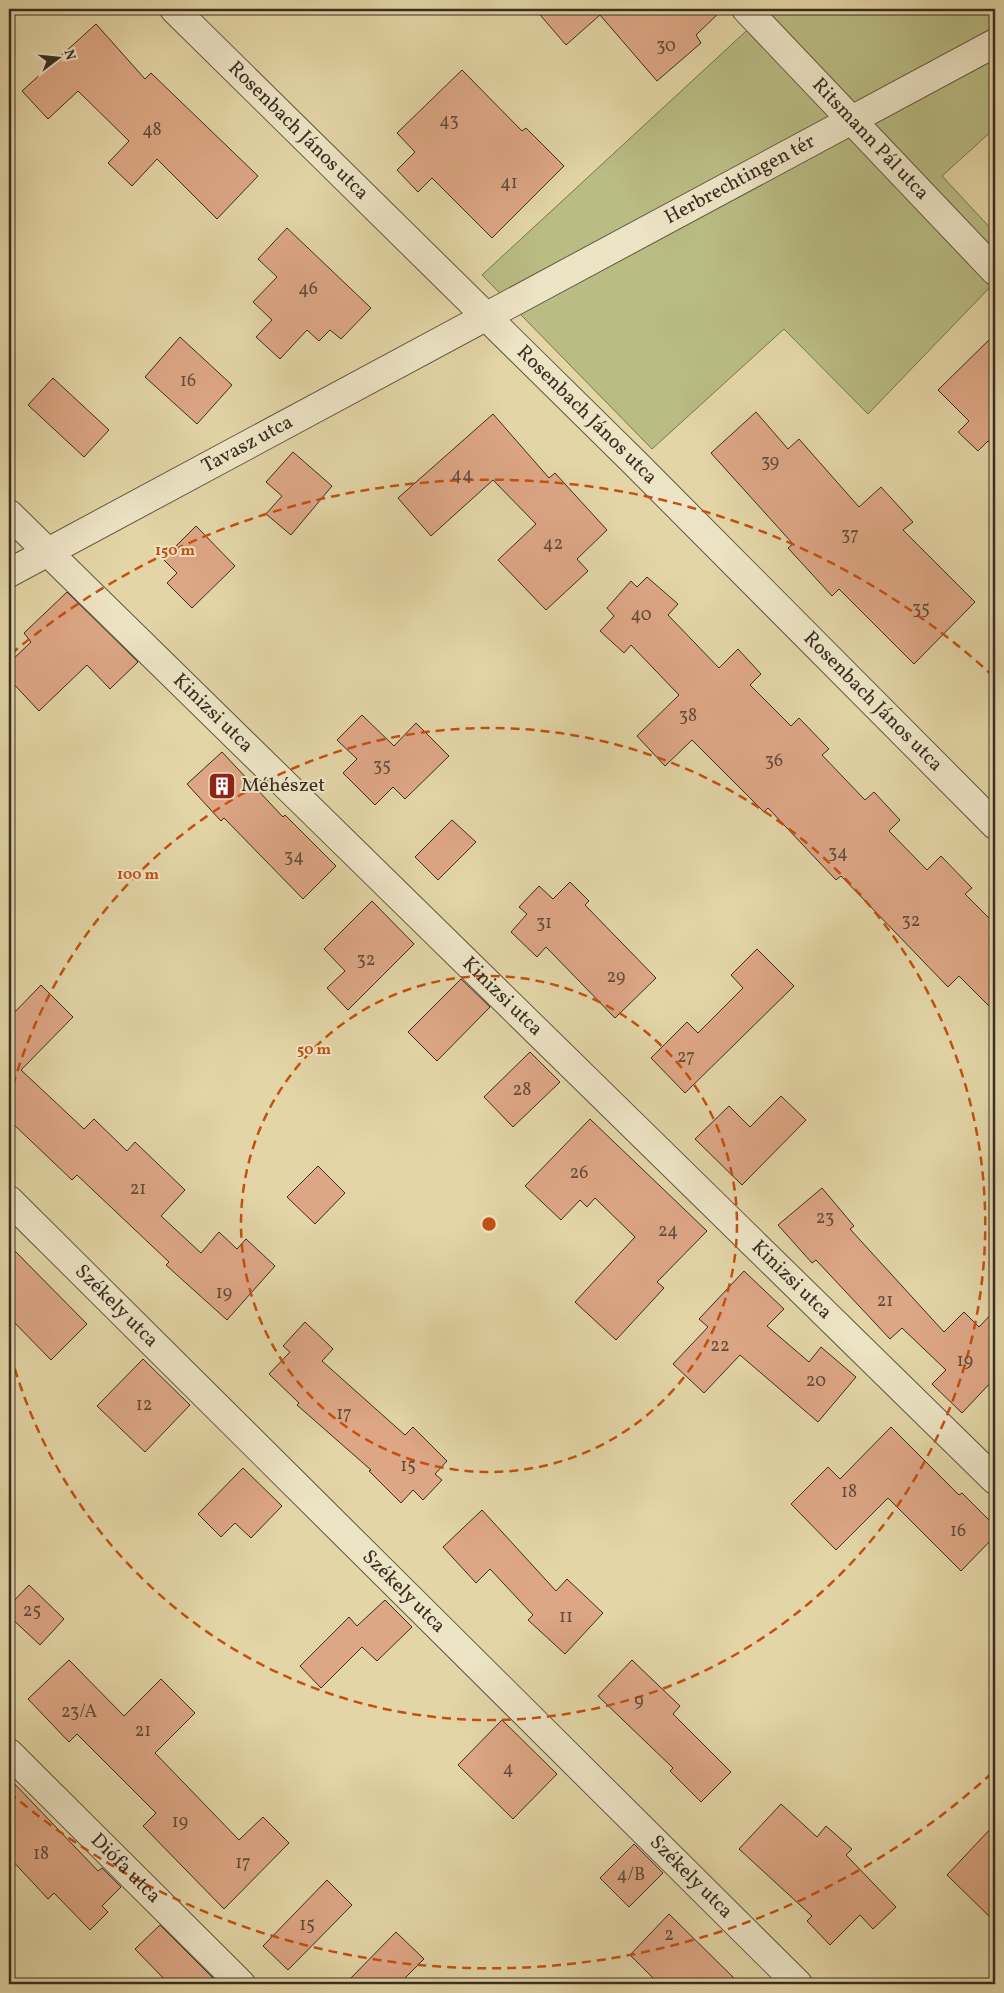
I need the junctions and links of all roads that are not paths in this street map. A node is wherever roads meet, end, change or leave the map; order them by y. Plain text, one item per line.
1 (174, 9) edge
2 (746, 9) edge
3 (995, 43) edge
4 (852, 120) junction
5 (995, 271) edge
6 (486, 317) junction
7 (9, 514) edge
8 (47, 552) junction
9 (9, 573) edge
10 (995, 825) edge
11 (9, 1200) edge
12 (995, 1480) edge
13 (9, 1753) edge
14 (241, 1984) edge
15 (798, 1984) edge

1 - 6 street, Rosenbach János utca
2 - 4 street, Ritsmann Pál utca
3 - 4 street, Herbrechtingen tér
4 - 5 street, Ritsmann Pál utca
4 - 6 street, Herbrechtingen tér
6 - 8 street, Tavasz utca
6 - 10 street, Rosenbach János utca
7 - 8 street, Kinizsi utca
8 - 9 street, Tavasz utca
8 - 12 street, Kinizsi utca
11 - 15 street, Székely utca
13 - 14 street, Diófa utca

